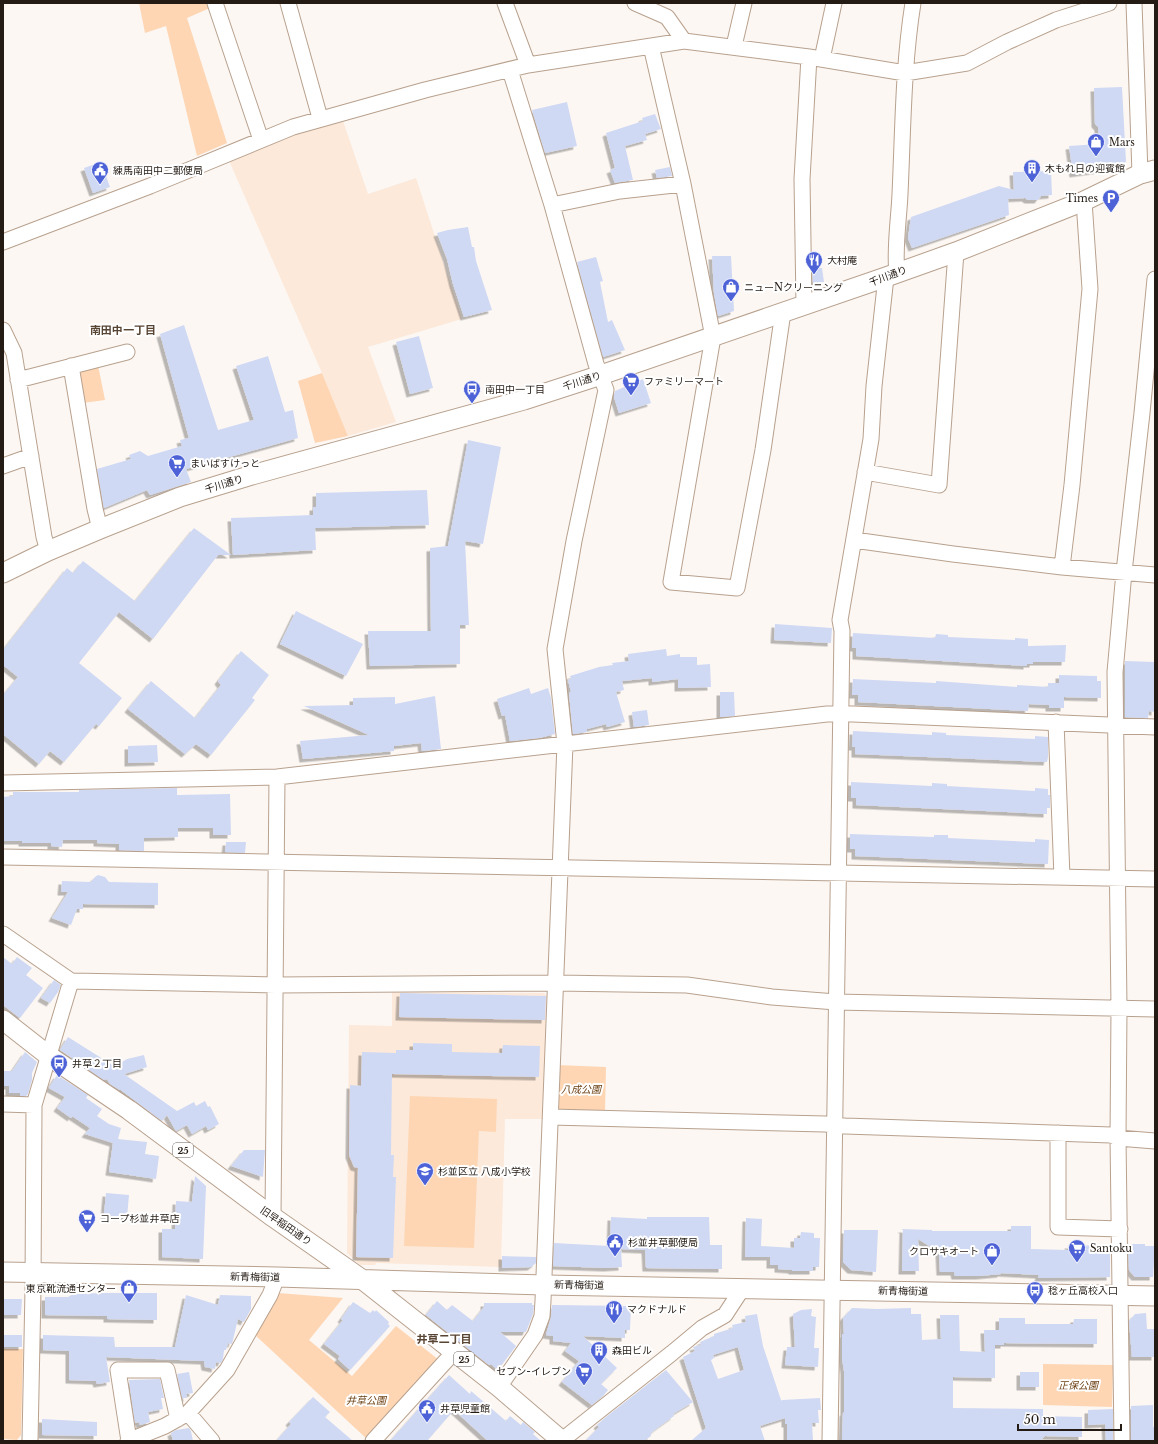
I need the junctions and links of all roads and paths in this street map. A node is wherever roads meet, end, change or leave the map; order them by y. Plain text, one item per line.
1 (215, 3) edge
2 (288, 3) edge
3 (506, 3) edge
4 (635, 3) edge
5 (744, 3) edge
6 (834, 3) edge
7 (913, 3) edge
8 (1109, 3) edge
9 (1134, 3) edge
10 (684, 41) junction
11 (651, 46) junction
12 (734, 46) junction
13 (815, 58) junction
14 (528, 65) junction
15 (510, 70) junction
16 (905, 73) junction
17 (320, 118) junction
18 (261, 140) junction
19 (1148, 172) edge
20 (683, 184) junction
21 (1084, 201) junction
22 (552, 205) junction
23 (5, 237) edge
24 (956, 252) junction
25 (892, 275) junction
26 (1155, 279) edge
27 (804, 305) junction
28 (783, 312) junction
29 (3, 330) edge
30 (713, 337) junction
31 (127, 352) dead end
32 (71, 366) junction
33 (601, 375) junction
34 (18, 380) junction
35 (1149, 413) edge
36 (31, 456) junction
37 (3, 466) edge
38 (865, 472) junction
39 (100, 528) junction
40 (854, 540) junction
41 (48, 551) junction
42 (1062, 567) junction
43 (1124, 572) junction
44 (3, 573) edge
45 (1155, 575) edge
46 (840, 714) junction
47 (1056, 722) junction
48 (1115, 724) junction
49 (1155, 727) edge
50 (565, 744) junction
51 (278, 777) junction
52 (3, 783) edge
53 (3, 857) edge
54 (276, 862) junction
55 (560, 868) junction
56 (838, 873) junction
57 (1062, 877) junction
58 (1116, 878) junction
59 (1155, 879) edge
60 (3, 934) edge
61 (71, 981) junction
62 (556, 983) junction
63 (276, 984) junction
64 (836, 1002) junction
65 (1119, 1008) junction
66 (1155, 1009) edge
67 (3, 1020) edge
68 (48, 1056) junction
69 (3, 1104) edge
70 (34, 1105) junction
71 (551, 1117) junction
72 (835, 1126) junction
73 (1058, 1133) junction
74 (1118, 1138) junction
75 (1155, 1141) edge
76 (273, 1217) junction
77 (1120, 1229) junction
78 (3, 1272) edge
79 (33, 1273) junction
80 (277, 1277) junction
81 (363, 1280) junction
82 (544, 1285) junction
83 (742, 1289) junction
84 (833, 1290) junction
85 (1120, 1295) junction
86 (1155, 1296) edge
87 (454, 1352) junction
88 (499, 1387) junction
89 (183, 1416) junction
90 (30, 1441) edge
91 (129, 1441) edge
92 (212, 1441) edge
93 (373, 1441) edge
94 (562, 1441) edge
95 (830, 1441) edge
96 (1122, 1441) edge

1 - 18 street
2 - 17 street
3 - 14 street
4 - 10 street
5 - 12 street
6 - 13 street
7 - 16 street
8 - 16 street
9 - 19 street
10 - 11 street
10 - 12 street
11 - 14 street
11 - 20 street
12 - 13 street
13 - 16 street
13 - 27 street
14 - 15 street
15 - 17 street
15 - 22 street
16 - 25 street
17 - 18 street
18 - 23 street
19 - 21 main road, 千川通り
20 - 22 street
20 - 30 street
21 - 24 main road, 千川通り
21 - 42 street
22 - 33 street
24 - 25 main road, 千川通り
24 - 38 street
25 - 27 main road, 千川通り
25 - 38 street
26 - 35 street
27 - 28 main road, 千川通り
28 - 30 main road, 千川通り
28 - 30 street
29 - 34 street
30 - 33 main road, 千川通り
31 - 32 street
32 - 34 street
32 - 39 street
33 - 39 main road, 千川通り
33 - 50 street
34 - 36 street
35 - 43 street
36 - 37 street
36 - 41 street
38 - 40 street
39 - 41 main road, 千川通り
40 - 42 street
40 - 46 street
41 - 44 main road, 千川通り
42 - 43 street
43 - 45 street
43 - 48 street
46 - 47 street
46 - 50 street
46 - 56 street
47 - 48 street
47 - 57 street
48 - 49 street
48 - 58 street
50 - 51 street
50 - 55 street
51 - 52 street
51 - 54 street
53 - 54 street
54 - 55 street
54 - 63 street
55 - 56 street
55 - 62 street
56 - 57 street
56 - 64 street
57 - 58 street
58 - 59 street
58 - 65 street
60 - 61 street
61 - 63 street
61 - 68 street
62 - 63 street
62 - 64 street
62 - 71 street
63 - 76 street
64 - 65 street
64 - 72 street
65 - 66 street
65 - 74 street
67 - 68 main road, 旧早稲田通り / 25
68 - 70 street
68 - 76 main road, 旧早稲田通り / 25
69 - 70 street
70 - 79 street
71 - 72 street
71 - 82 street
72 - 73 street
72 - 84 street
73 - 74 street
73 - 77 street
74 - 75 street
74 - 77 street
76 - 81 main road, 旧早稲田通り / 25
77 - 85 street
78 - 79 main road, 新青梅街道
79 - 80 main road, 新青梅街道
79 - 90 street
80 - 81 main road, 新青梅街道
80 - 89 street
81 - 82 main road, 新青梅街道
81 - 87 main road, 旧早稲田通り / 25
82 - 83 main road, 新青梅街道
82 - 88 street
83 - 84 main road, 新青梅街道
83 - 94 street
84 - 85 main road, 新青梅街道
84 - 95 street
85 - 86 main road, 新青梅街道
85 - 96 street
87 - 88 main road, 旧早稲田通り / 25
87 - 93 street
88 - 94 main road, 旧早稲田通り / 25
89 - 91 street
89 - 91 street
89 - 92 street

